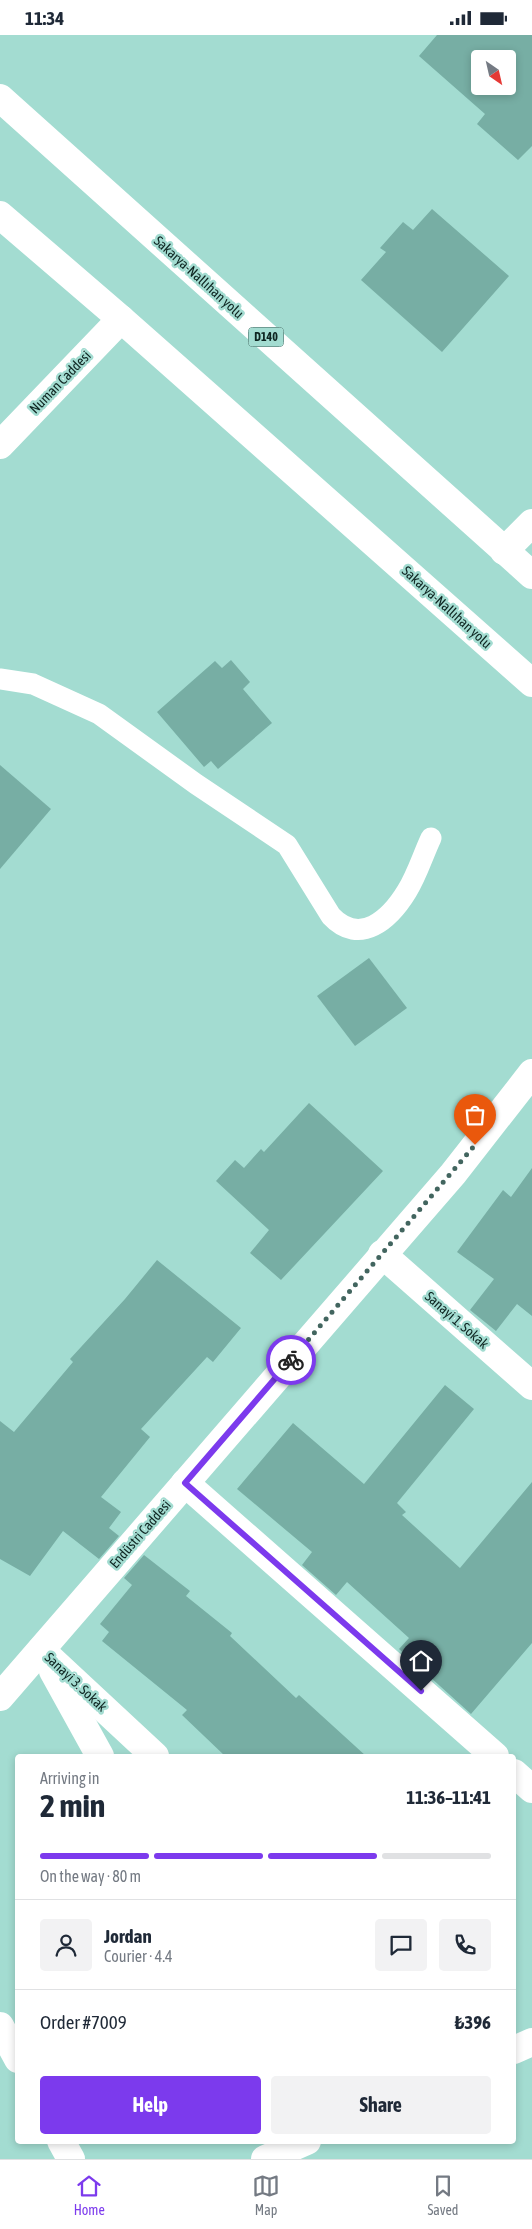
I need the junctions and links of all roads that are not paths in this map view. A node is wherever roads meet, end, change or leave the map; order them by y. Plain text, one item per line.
1 (0, 98) edge
2 (0, 215) edge
3 (121, 319) junction
4 (0, 445) edge
5 (532, 523) edge
6 (504, 551) junction
7 (532, 575) edge
8 (0, 679) edge
9 (532, 683) edge
10 (431, 838) dead end
11 (532, 1073) edge
12 (382, 1254) junction
13 (532, 1386) edge
14 (185, 1483) junction
15 (41, 1650) junction
16 (0, 1697) edge
17 (99, 1754) edge
18 (153, 1754) edge
19 (493, 1754) edge
20 (516, 1775) edge
21 (532, 1789) edge
22 (0, 2026) edge
23 (532, 2042) edge
24 (516, 2049) edge
25 (15, 2054) edge
26 (63, 2144) edge
27 (300, 2144) edge
28 (71, 2159) edge
29 (265, 2159) edge

1 - 6 street, Sakarya-Nallıhan yolu / D140
2 - 3 street, Sakarya-Nallıhan yolu
3 - 4 street, Numan Caddesi
3 - 9 street, Sakarya-Nallıhan yolu
5 - 6 street
6 - 7 street, Sakarya-Nallıhan yolu / D140
8 - 10 lane
11 - 12 street, Endüstri Caddesi
12 - 13 street, Sanayi 1. Sokak
12 - 14 street, Endüstri Caddesi
14 - 15 street, Endüstri Caddesi
14 - 19 street
15 - 16 street, Endüstri Caddesi
15 - 17 street, Sanayi 3. Sokak
15 - 18 street, Sanayi 3. Sokak
20 - 21 street
22 - 25 street
23 - 24 street
26 - 28 street
27 - 29 street

